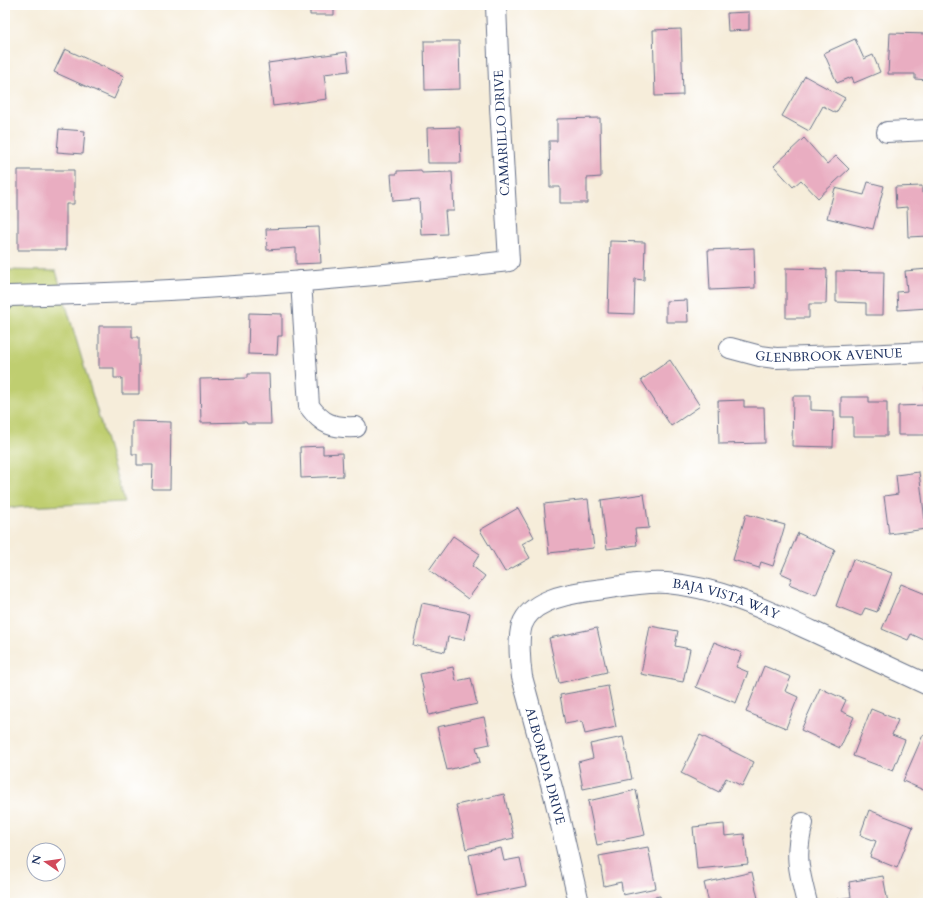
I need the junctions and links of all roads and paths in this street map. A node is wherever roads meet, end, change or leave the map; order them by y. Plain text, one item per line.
1 (496, 5) edge
2 (928, 130) edge
3 (887, 132) dead end
4 (301, 281) junction
5 (5, 299) edge
6 (730, 348) dead end
7 (928, 352) edge
8 (356, 428) dead end
9 (521, 627) joint
10 (928, 684) edge
11 (803, 823) dead end
12 (580, 903) edge
13 (806, 903) edge

1 - 4 street, CAMARILLO DRIVE
2 - 3 street
4 - 5 street
4 - 8 street
6 - 7 street, GLENBROOK AVENUE
9 - 10 street, BAJA VISTA WAY
9 - 12 street, ALBORADA DRIVE
11 - 13 street

